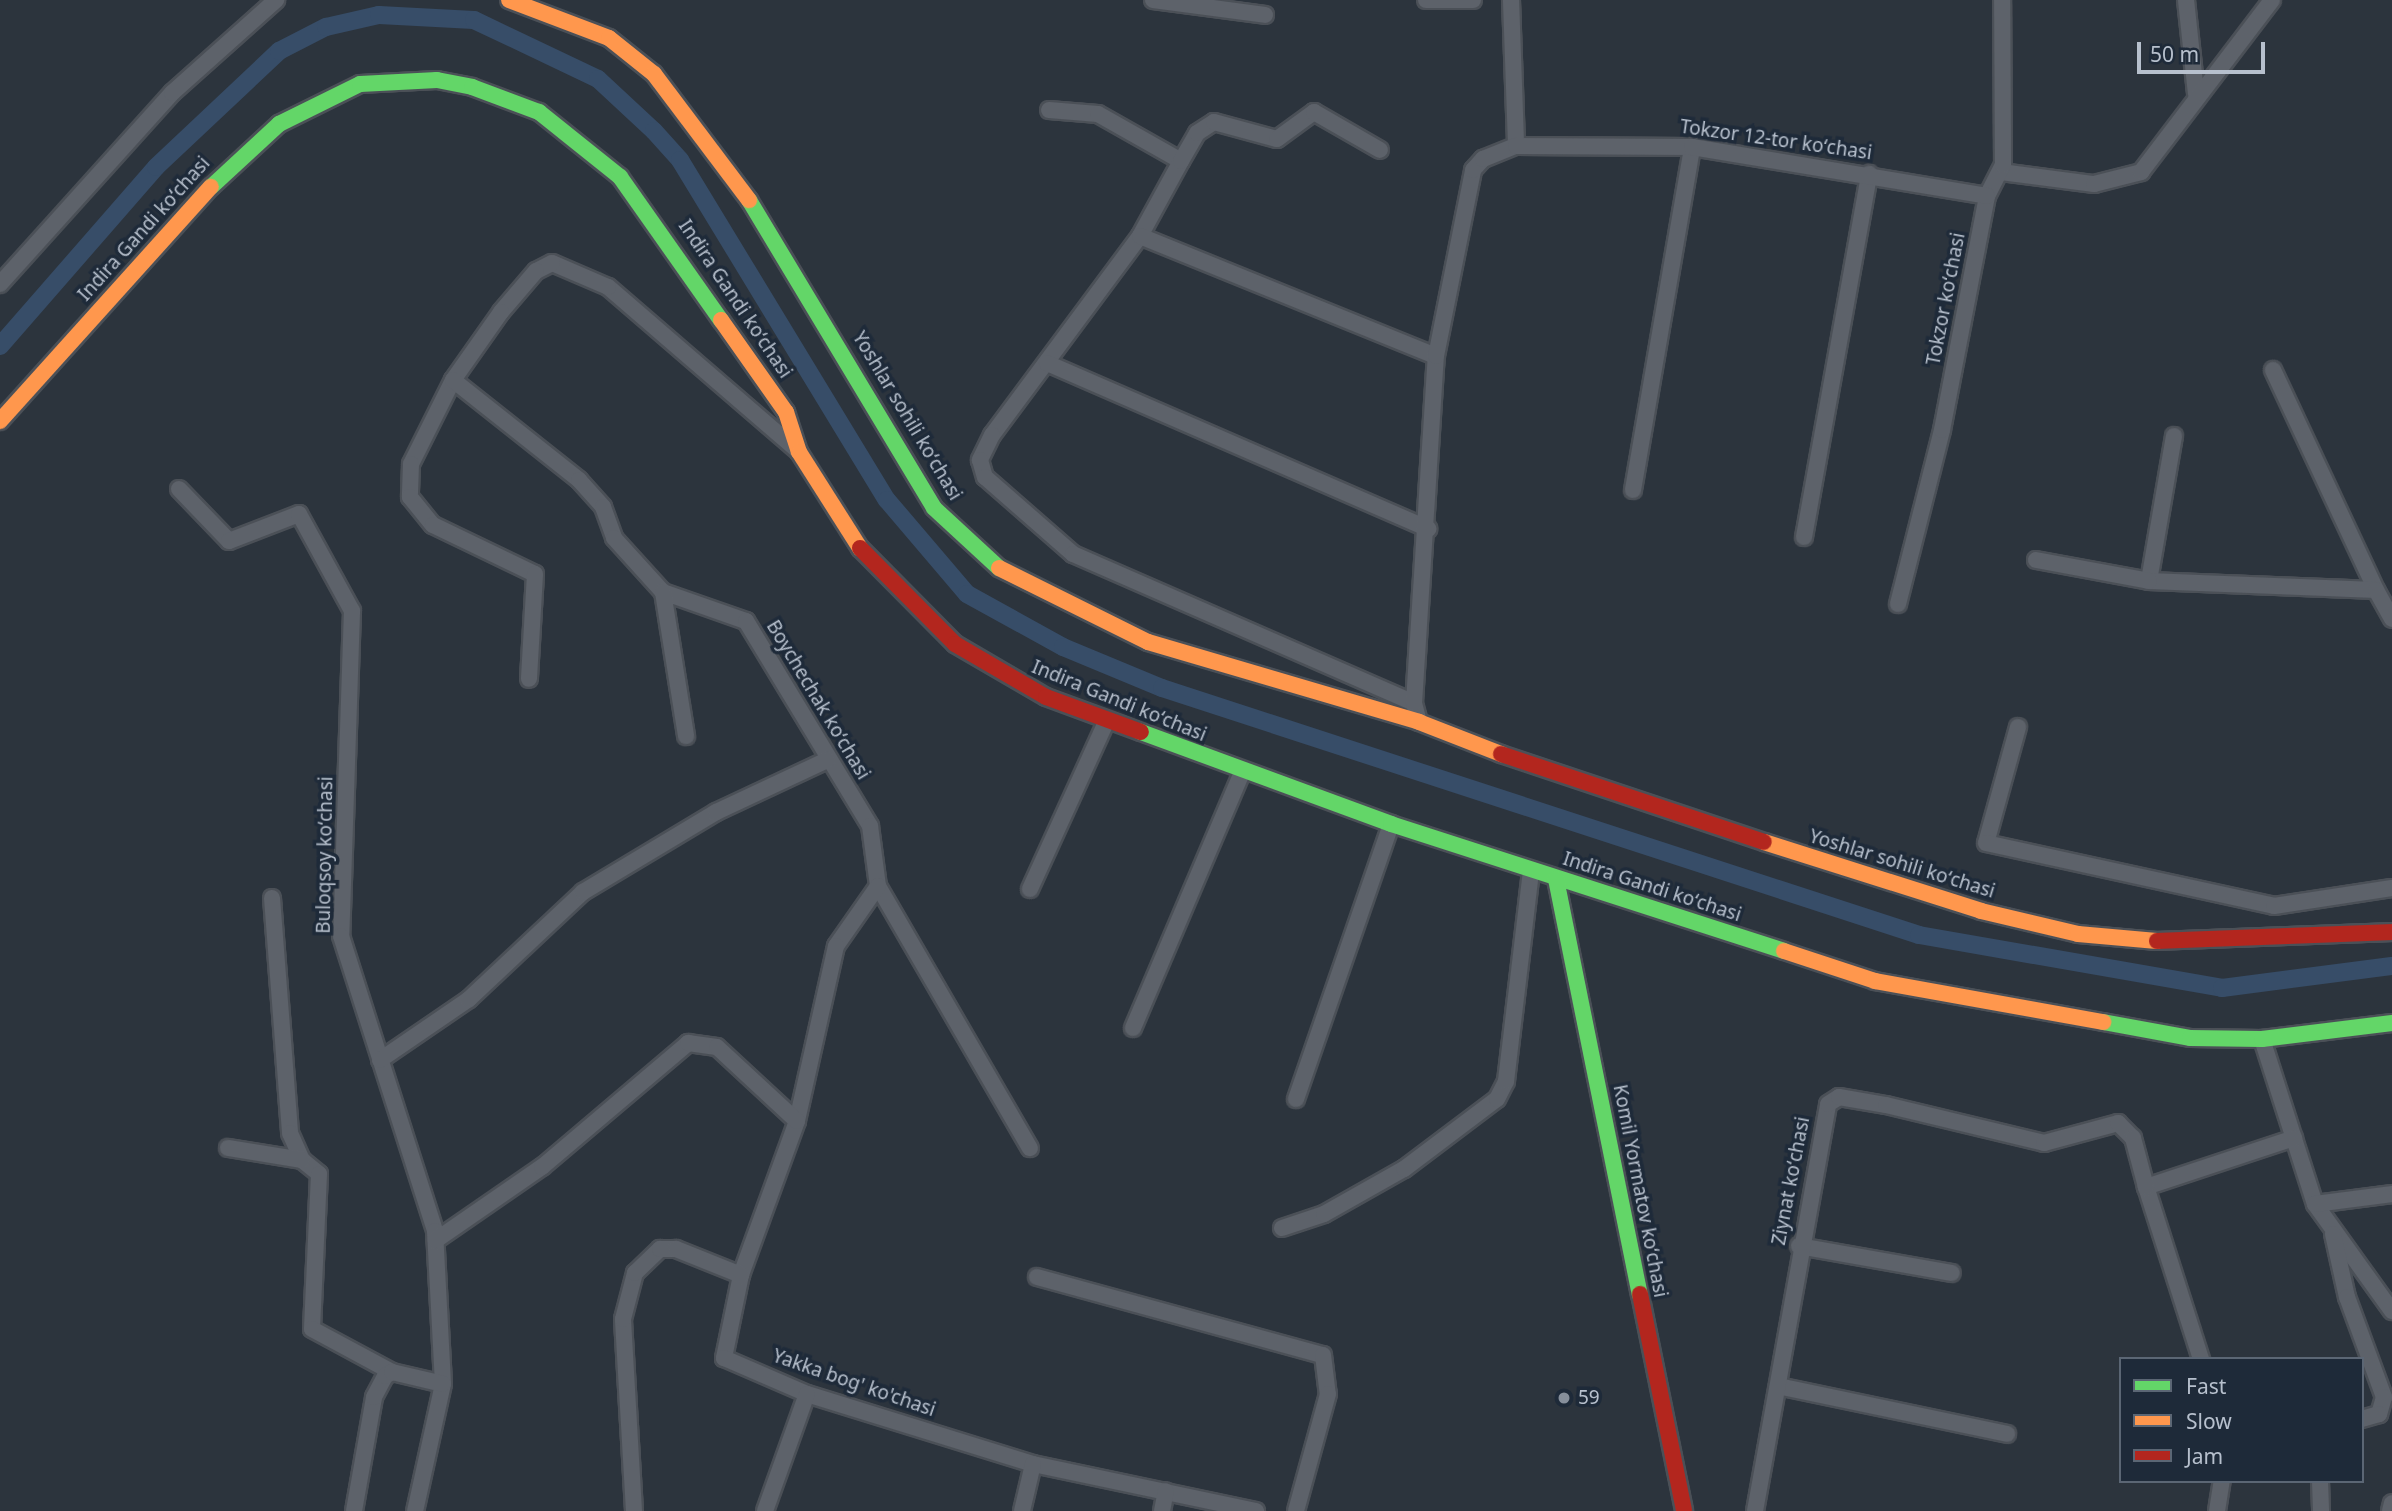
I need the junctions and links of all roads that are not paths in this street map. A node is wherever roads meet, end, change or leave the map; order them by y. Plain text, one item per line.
1 (276, 0) edge
2 (509, 0) edge
3 (1153, 0) edge
4 (1426, 0) edge
5 (1473, 0) edge
6 (1511, 0) edge
7 (2001, 0) edge
8 (2186, 0) edge
9 (2272, 0) edge
10 (1265, 15) dead end
11 (2196, 93) junction
12 (1049, 110) dead end
13 (1516, 146) junction
14 (1692, 147) junction
15 (1380, 150) dead end
16 (1181, 161) junction
17 (2001, 172) junction
18 (1870, 174) junction
19 (1987, 196) junction
20 (1140, 236) junction
21 (0, 284) edge
22 (1436, 356) junction
23 (1047, 363) junction
24 (2273, 369) dead end
25 (453, 380) junction
26 (0, 421) edge
27 (2174, 436) dead end
28 (799, 452) junction
29 (179, 489) dead end
30 (1633, 490) dead end
31 (1428, 529) junction
32 (1804, 537) dead end
33 (2036, 560) dead end
34 (2149, 581) junction
35 (2376, 590) junction
36 (663, 592) junction
37 (1898, 604) dead end
38 (2392, 619) edge
39 (529, 679) dead end
40 (1415, 703) junction
41 (1105, 722) junction
42 (1419, 722) junction
43 (2018, 727) dead end
44 (686, 736) dead end
45 (827, 760) junction
46 (1242, 773) junction
47 (1391, 824) junction
48 (1531, 870) junction
49 (1556, 879) junction
50 (878, 886) junction
51 (2392, 888) edge
52 (1030, 889) dead end
53 (272, 898) dead end
54 (2392, 932) edge
55 (2392, 1023) edge
56 (1133, 1028) dead end
57 (2262, 1039) junction
58 (380, 1060) junction
59 (1296, 1099) dead end
60 (797, 1121) junction
61 (2294, 1138) junction
62 (228, 1148) dead end
63 (1030, 1148) dead end
64 (302, 1160) junction
65 (2146, 1187) junction
66 (2392, 1194) edge
67 (2315, 1205) junction
68 (2330, 1223) junction
69 (1282, 1228) dead end
70 (436, 1240) junction
71 (1799, 1246) junction
72 (1952, 1273) dead end
73 (741, 1275) junction
74 (1037, 1277) dead end
75 (2392, 1311) edge
76 (2200, 1357) edge
77 (392, 1372) junction
78 (443, 1384) junction
79 (1778, 1386) junction
80 (807, 1394) junction
81 (2364, 1419) edge
82 (2007, 1434) dead end
83 (1033, 1464) junction
84 (2222, 1483) edge
85 (2320, 1483) edge
86 (1166, 1491) junction
87 (2392, 1503) edge
88 (354, 1511) edge
89 (415, 1511) edge
90 (634, 1511) edge
91 (765, 1511) edge
92 (1021, 1511) edge
93 (1162, 1511) edge
94 (1256, 1511) edge
95 (1296, 1511) edge
96 (1684, 1511) edge
97 (1755, 1511) edge
98 (2217, 1511) edge
99 (2321, 1511) edge
100 (2390, 1511) edge

1 - 21 street
2 - 42 street, Yoshlar sohili koʻchasi
3 - 10 street
4 - 5 street
6 - 13 street
7 - 17 street
8 - 11 street
9 - 11 street
11 - 17 street
12 - 16 street
13 - 14 street, Tokzor 12-tor koʻchasi
13 - 22 street
14 - 18 street, Tokzor 12-tor koʻchasi
14 - 30 street
15 - 16 street, Yoshlar sohili koʻchasi
16 - 20 street, Yoshlar sohili koʻchasi
17 - 19 street, Tokzor koʻchasi
18 - 19 street, Tokzor 12-tor koʻchasi
18 - 32 street
19 - 37 street, Tokzor koʻchasi
20 - 22 street
20 - 23 street, Yoshlar sohili koʻchasi
22 - 31 street
23 - 31 street
23 - 40 street, Yoshlar sohili koʻchasi
24 - 35 street
25 - 28 street
25 - 36 street, Boychechak koʻchasi
25 - 39 street
26 - 28 street, Indira Gandi koʻchasi
27 - 34 street
28 - 41 street, Indira Gandi koʻchasi
29 - 58 street, Buloqsoy koʻchasi
31 - 40 street
33 - 34 street
34 - 35 street
35 - 38 street
36 - 44 street
36 - 45 street, Boychechak koʻchasi
40 - 42 street
41 - 46 street, Indira Gandi koʻchasi
41 - 52 street
42 - 54 street, Yoshlar sohili koʻchasi
43 - 51 street
45 - 50 street, Boychechak koʻchasi
45 - 58 street
46 - 47 street, Indira Gandi koʻchasi
46 - 56 street
47 - 48 street, Indira Gandi koʻchasi
47 - 59 street
48 - 49 street, Indira Gandi koʻchasi
48 - 69 street
49 - 57 street, Indira Gandi koʻchasi
49 - 96 street, Komil Yormatov koʻchasi
50 - 60 street, Yakka bog' ko'chasi
50 - 63 street, Boychechak koʻchasi
53 - 64 street
55 - 57 street, Indira Gandi koʻchasi
57 - 61 street
58 - 70 street, Buloqsoy koʻchasi
60 - 70 street
60 - 73 street, Yakka bog' ko'chasi
61 - 65 street
61 - 67 street
62 - 64 street
64 - 77 street
65 - 71 street, Ziynat koʻchasi
65 - 76 street, Ziynat koʻchasi
66 - 67 street
67 - 68 street
68 - 75 street
68 - 81 street
70 - 78 street, Buloqsoy koʻchasi
71 - 72 street
71 - 79 street, Ziynat koʻchasi
73 - 80 street, Yakka bog' ko'chasi
73 - 90 street
74 - 95 street
77 - 78 street
77 - 88 street
78 - 89 street, Buloqsoy koʻchasi
79 - 82 street
79 - 97 street, Ziynat koʻchasi
80 - 83 street, Yakka bog' ko'chasi
80 - 91 street
83 - 86 street, Yakka bog' ko'chasi
83 - 92 street
84 - 98 street
85 - 99 street
86 - 93 street
86 - 94 street, Yakka bog' ko'chasi
87 - 100 street

